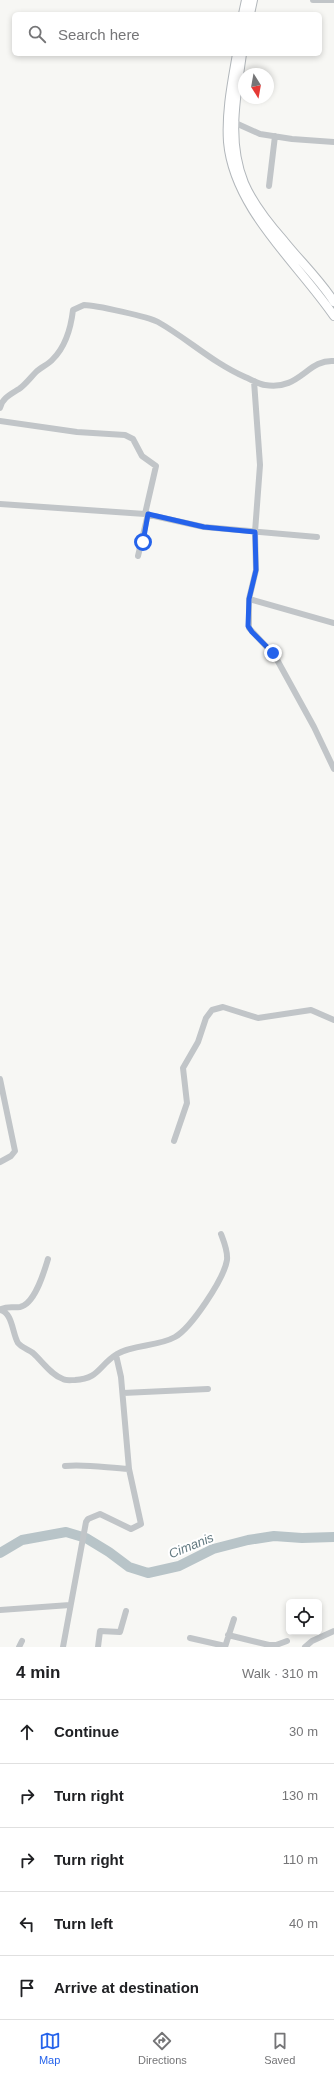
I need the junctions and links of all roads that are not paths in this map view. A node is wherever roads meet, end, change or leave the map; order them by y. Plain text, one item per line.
1 (246, 0) edge
2 (253, 0) edge
3 (313, 0) edge
4 (333, 0) edge
5 (243, 12) edge
6 (250, 12) edge
7 (237, 56) edge
8 (242, 56) edge
9 (231, 121) junction
10 (275, 136) junction
11 (334, 142) edge
12 (269, 186) dead end
13 (334, 302) edge
14 (334, 316) edge
15 (334, 361) edge
16 (254, 381) junction
17 (0, 408) edge
18 (0, 421) edge
19 (0, 504) edge
20 (147, 514) junction
21 (255, 532) junction
22 (317, 537) dead end
23 (138, 556) dead end
24 (249, 599) junction
25 (334, 623) edge
26 (334, 769) edge
27 (334, 1020) edge
28 (0, 1079) edge
29 (174, 1141) dead end
30 (0, 1162) edge
31 (221, 1234) dead end
32 (48, 1259) dead end
33 (1, 1309) edge
34 (116, 1355) junction
35 (208, 1389) dead end
36 (123, 1394) junction
37 (65, 1466) dead end
38 (129, 1469) junction
39 (70, 1605) junction
40 (0, 1610) edge
41 (126, 1611) dead end
42 (234, 1620) dead end
43 (334, 1631) edge
44 (228, 1635) junction
45 (190, 1638) dead end
46 (287, 1642) dead end
47 (225, 1646) edge
48 (63, 1647) edge
49 (98, 1647) edge
50 (304, 1647) edge

1 - 5 main road
2 - 6 main road
3 - 4 street
7 - 9 main road
8 - 9 main road
9 - 10 street
9 - 13 main road
9 - 14 main road
10 - 11 street
10 - 12 street
15 - 16 street
16 - 17 street
16 - 21 street
18 - 20 street
19 - 20 street
20 - 21 street
20 - 23 street
21 - 22 street
21 - 24 street
24 - 25 street
24 - 26 street
27 - 29 street
28 - 30 street
31 - 34 street
32 - 33 street
33 - 34 street
34 - 36 street
35 - 36 street
36 - 38 street
37 - 38 street
38 - 39 street
39 - 40 street
39 - 48 street
41 - 49 street
42 - 44 street
43 - 50 street
44 - 46 street
44 - 47 street
45 - 47 street

